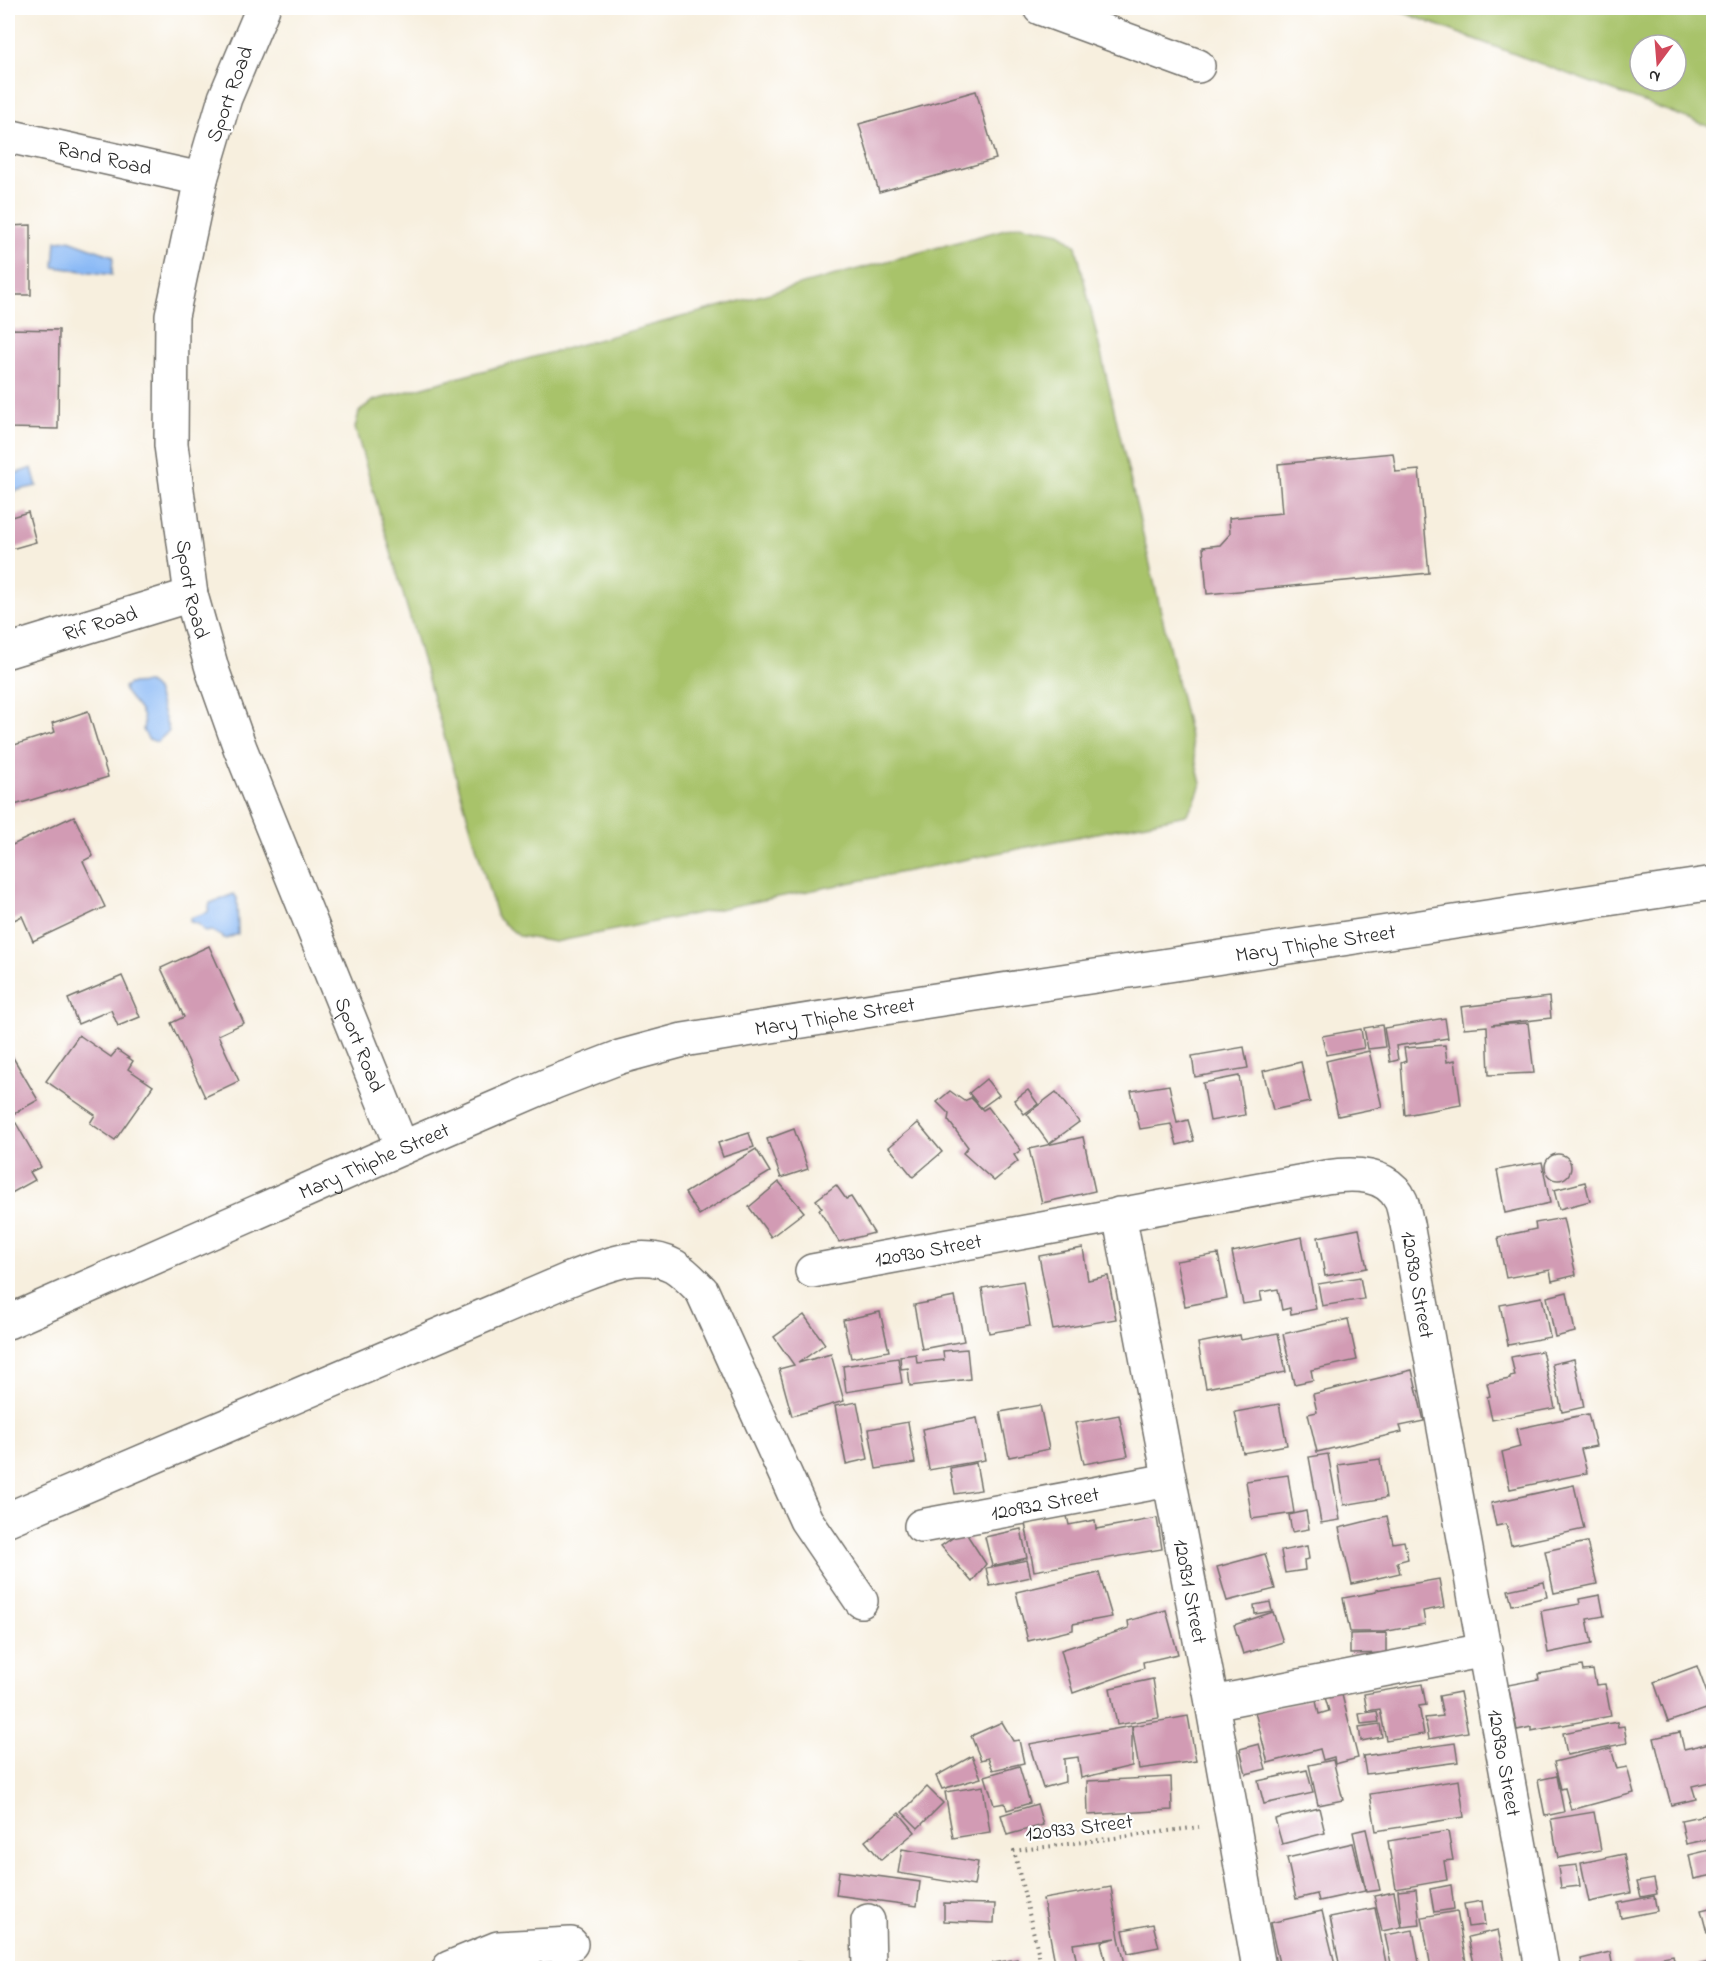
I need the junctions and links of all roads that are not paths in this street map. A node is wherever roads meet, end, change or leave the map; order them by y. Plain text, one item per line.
1 (263, 8) edge
2 (1040, 8) edge
3 (1198, 66) dead end
4 (8, 136) edge
5 (201, 179) junction
6 (191, 595) junction
7 (8, 651) edge
8 (1713, 883) edge
9 (402, 1148) junction
10 (1119, 1214) junction
11 (812, 1271) dead end
12 (8, 1322) edge
13 (1169, 1480) junction
14 (8, 1520) edge
15 (921, 1526) dead end
16 (861, 1601) dead end
17 (1485, 1650) junction
18 (1212, 1703) junction
19 (868, 1921) dead end
20 (571, 1944) dead end
21 (449, 1968) edge
22 (869, 1968) edge
23 (1259, 1968) edge
24 (1542, 1968) edge

1 - 5 street, Sport Road
2 - 3 street
4 - 5 street, Rand Road
5 - 6 street, Sport Road
6 - 7 street, Rif Road
6 - 9 street, Sport Road
8 - 9 street, Mary Thiphe Street
9 - 12 street, Mary Thiphe Street
10 - 11 street, 120930 Street
10 - 13 street, 120931 Street
10 - 17 street, 120930 Street
13 - 15 street, 120932 Street
13 - 18 street, 120931 Street
14 - 16 street
17 - 18 street
17 - 24 street, 120930 Street
18 - 23 street, 120931 Street
19 - 22 street
20 - 21 street

